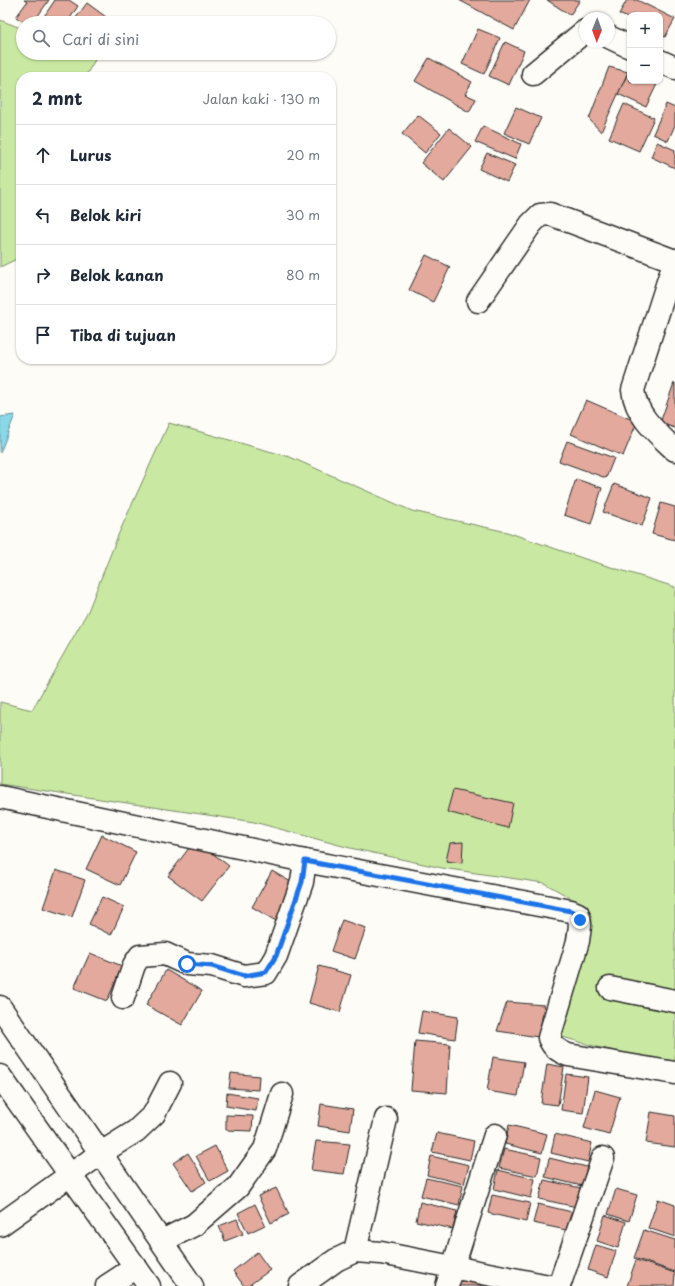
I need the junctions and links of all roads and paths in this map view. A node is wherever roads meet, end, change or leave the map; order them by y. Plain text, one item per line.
1 (579, 36) edge
2 (615, 40) edge
3 (627, 46) edge
4 (663, 62) edge
5 (675, 68) edge
6 (533, 74) dead end
7 (675, 260) edge
8 (478, 301) dead end
9 (675, 450) edge
10 (0, 797) edge
11 (305, 861) junction
12 (610, 988) dead end
13 (123, 998) dead end
14 (675, 1001) edge
15 (0, 1007) edge
16 (675, 1073) edge
17 (170, 1083) dead end
18 (2, 1084) edge
19 (282, 1094) dead end
20 (386, 1119) dead end
21 (495, 1135) dead end
22 (101, 1153) junction
23 (603, 1158) dead end
24 (70, 1175) junction
25 (0, 1225) edge
26 (162, 1241) junction
27 (355, 1251) junction
28 (136, 1267) junction
29 (450, 1276) edge
30 (107, 1286) edge
31 (149, 1286) edge
32 (192, 1286) edge
33 (300, 1286) edge
34 (549, 1286) edge
35 (559, 1286) edge

1 - 6 street
2 - 3 street
4 - 5 street
7 - 8 street
7 - 9 street
10 - 11 street
11 - 13 street
11 - 16 street
12 - 14 street
15 - 22 street
17 - 22 street
18 - 24 street
19 - 26 street
20 - 27 street
21 - 29 street
22 - 24 street
22 - 26 street
23 - 35 street
24 - 25 street
24 - 28 street
26 - 32 street
27 - 29 street
27 - 33 street
28 - 30 street
28 - 31 street
29 - 34 street

